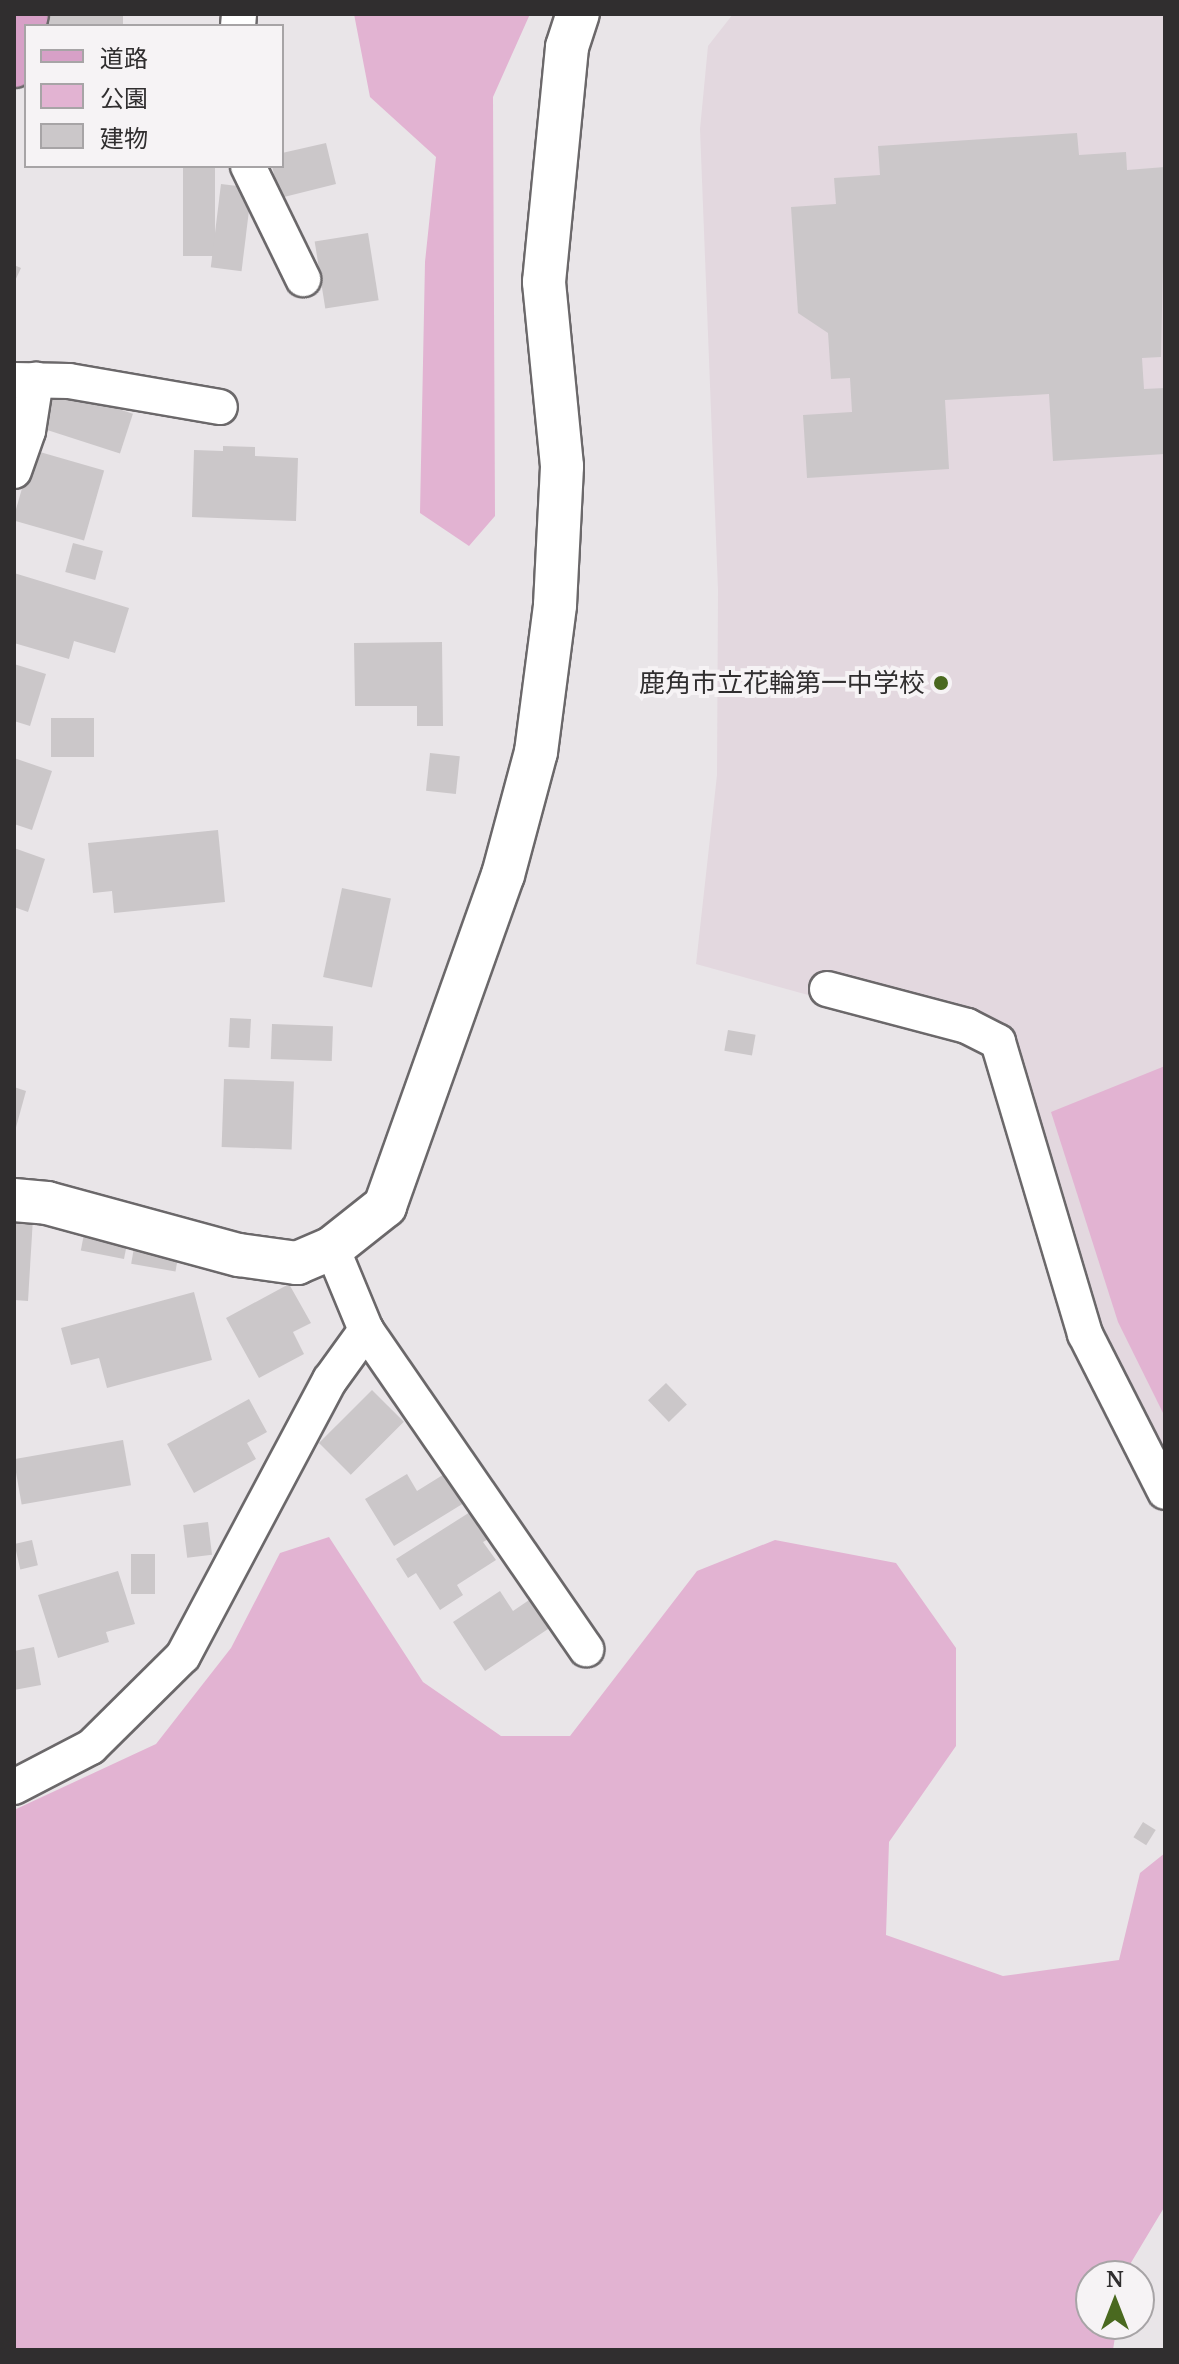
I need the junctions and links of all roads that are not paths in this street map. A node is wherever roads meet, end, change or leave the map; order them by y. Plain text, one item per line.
1 (26, 14) edge
2 (578, 14) edge
3 (14, 65) edge
4 (249, 168) edge
5 (303, 279) dead end
6 (25, 380) edge
7 (220, 407) dead end
8 (14, 471) edge
9 (827, 989) dead end
10 (14, 1200) edge
11 (332, 1248) junction
12 (366, 1330) junction
13 (1165, 1492) edge
14 (586, 1649) dead end
15 (14, 1787) edge

1 - 3 main road
2 - 11 street
4 - 5 street
6 - 7 street
6 - 8 street
9 - 13 street
10 - 11 street
11 - 12 street
12 - 14 street
12 - 15 street

